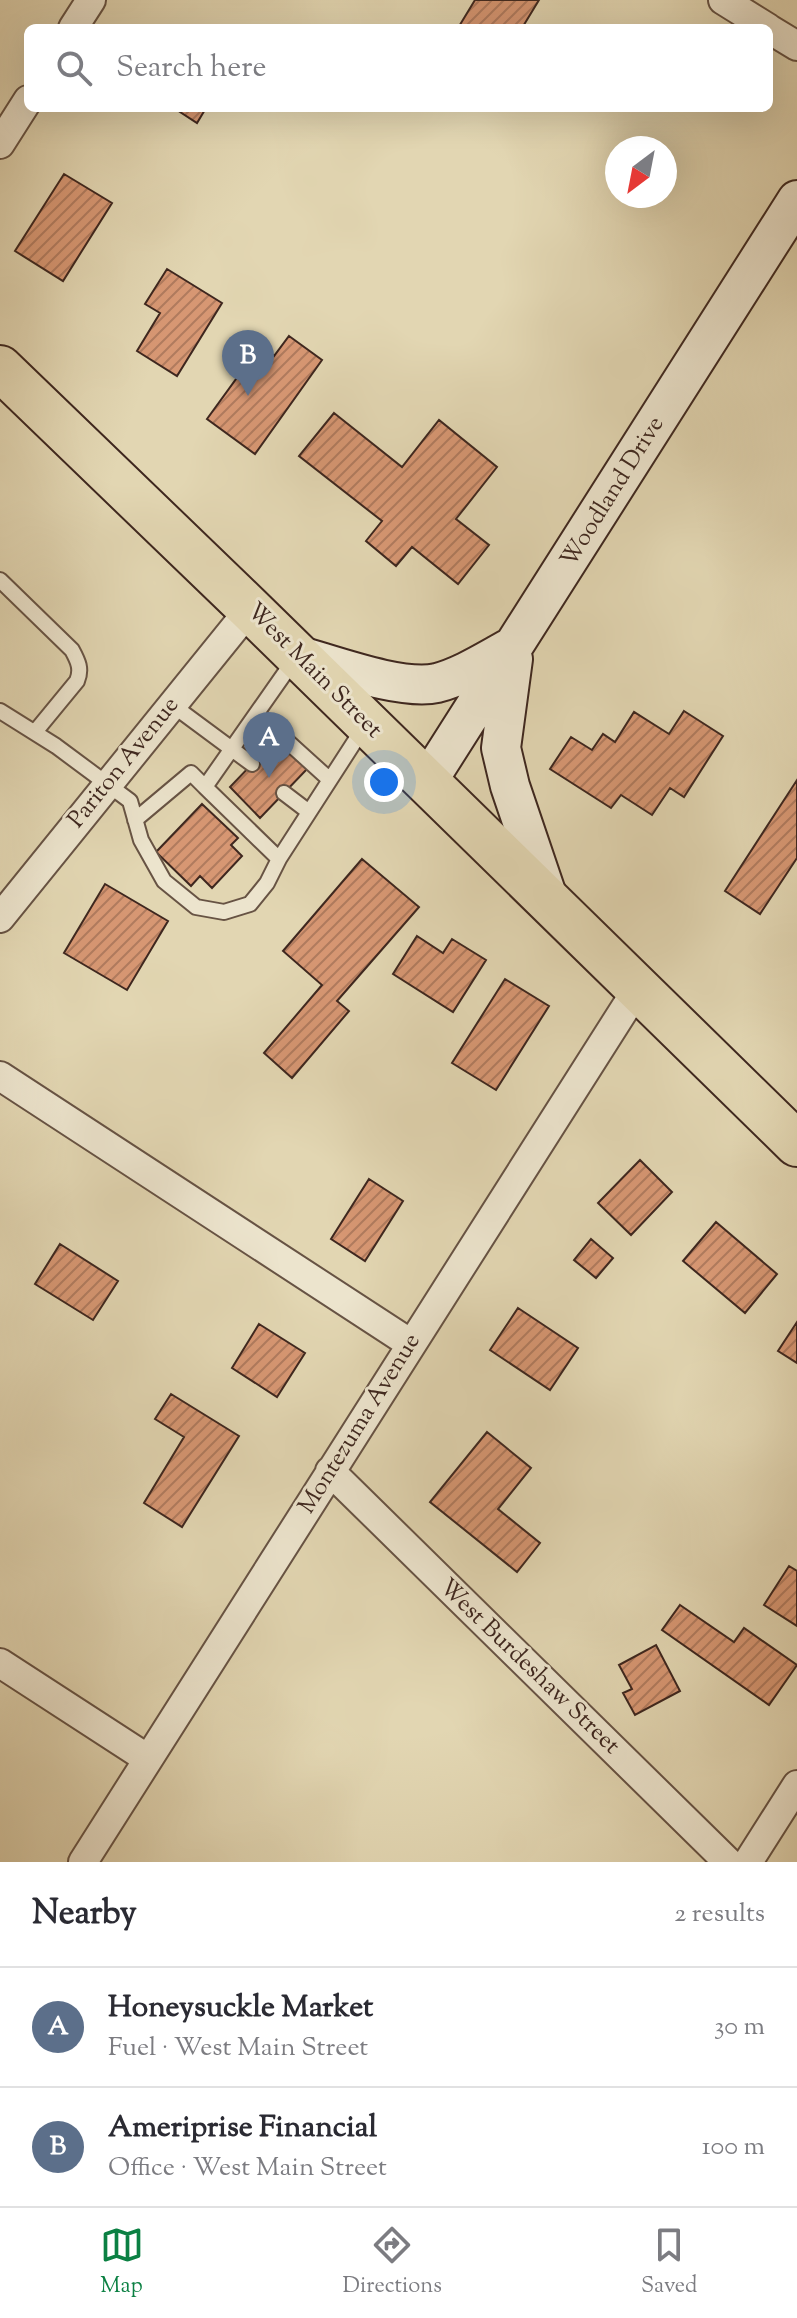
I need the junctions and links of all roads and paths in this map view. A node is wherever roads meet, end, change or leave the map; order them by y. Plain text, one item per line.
1 (91, 0) edge
2 (723, 0) edge
3 (76, 24) edge
4 (762, 24) edge
5 (773, 31) edge
6 (797, 46) edge
7 (24, 106) edge
8 (0, 144) edge
9 (797, 200) edge
10 (0, 368) edge
11 (0, 580) edge
12 (250, 609) junction
13 (516, 645) junction
14 (297, 655) junction
15 (171, 704) junction
16 (0, 711) edge
17 (257, 714) junction
18 (366, 724) junction
19 (35, 732) junction
20 (233, 748) junction
21 (252, 764) dead end
22 (330, 780) junction
23 (427, 782) junction
24 (106, 785) junction
25 (205, 787) junction
26 (284, 793) dead end
27 (309, 812) junction
28 (135, 820) junction
29 (279, 859) junction
30 (550, 904) junction
31 (0, 918) edge
32 (638, 988) junction
33 (0, 1076) edge
34 (797, 1144) edge
35 (411, 1344) junction
36 (330, 1471) junction
37 (0, 1663) edge
38 (148, 1759) junction
39 (797, 1785) edge
40 (83, 1862) edge
41 (728, 1862) edge
42 (748, 1862) edge

1 - 3 street
2 - 4 street
5 - 6 street
7 - 8 street
9 - 13 main road, Woodland Drive
10 - 12 main road, West Main Street
11 - 19 lane
12 - 14 main road, West Main Street
12 - 15 street, Pariton Avenue
13 - 14 main road
13 - 23 main road, Woodland Drive
13 - 30 main road
14 - 17 lane
14 - 18 main road, West Main Street
15 - 20 lane
15 - 24 street, Pariton Avenue
16 - 19 lane
17 - 20 lane
17 - 22 lane
18 - 22 lane
18 - 23 main road, West Main Street
19 - 24 lane
20 - 21 lane
20 - 25 lane
22 - 27 lane
23 - 30 main road, West Main Street
24 - 28 lane
24 - 31 street, Pariton Avenue
25 - 28 lane
25 - 29 lane
26 - 27 lane
27 - 29 lane
28 - 29 lane
30 - 32 main road, West Main Street
32 - 34 main road, West Main Street
32 - 35 street, Montezuma Avenue
33 - 35 street
35 - 36 street, Montezuma Avenue
36 - 38 street, Montezuma Avenue
36 - 41 street, West Burdeshaw Street
37 - 38 street
38 - 40 street, Montezuma Avenue
39 - 42 street

